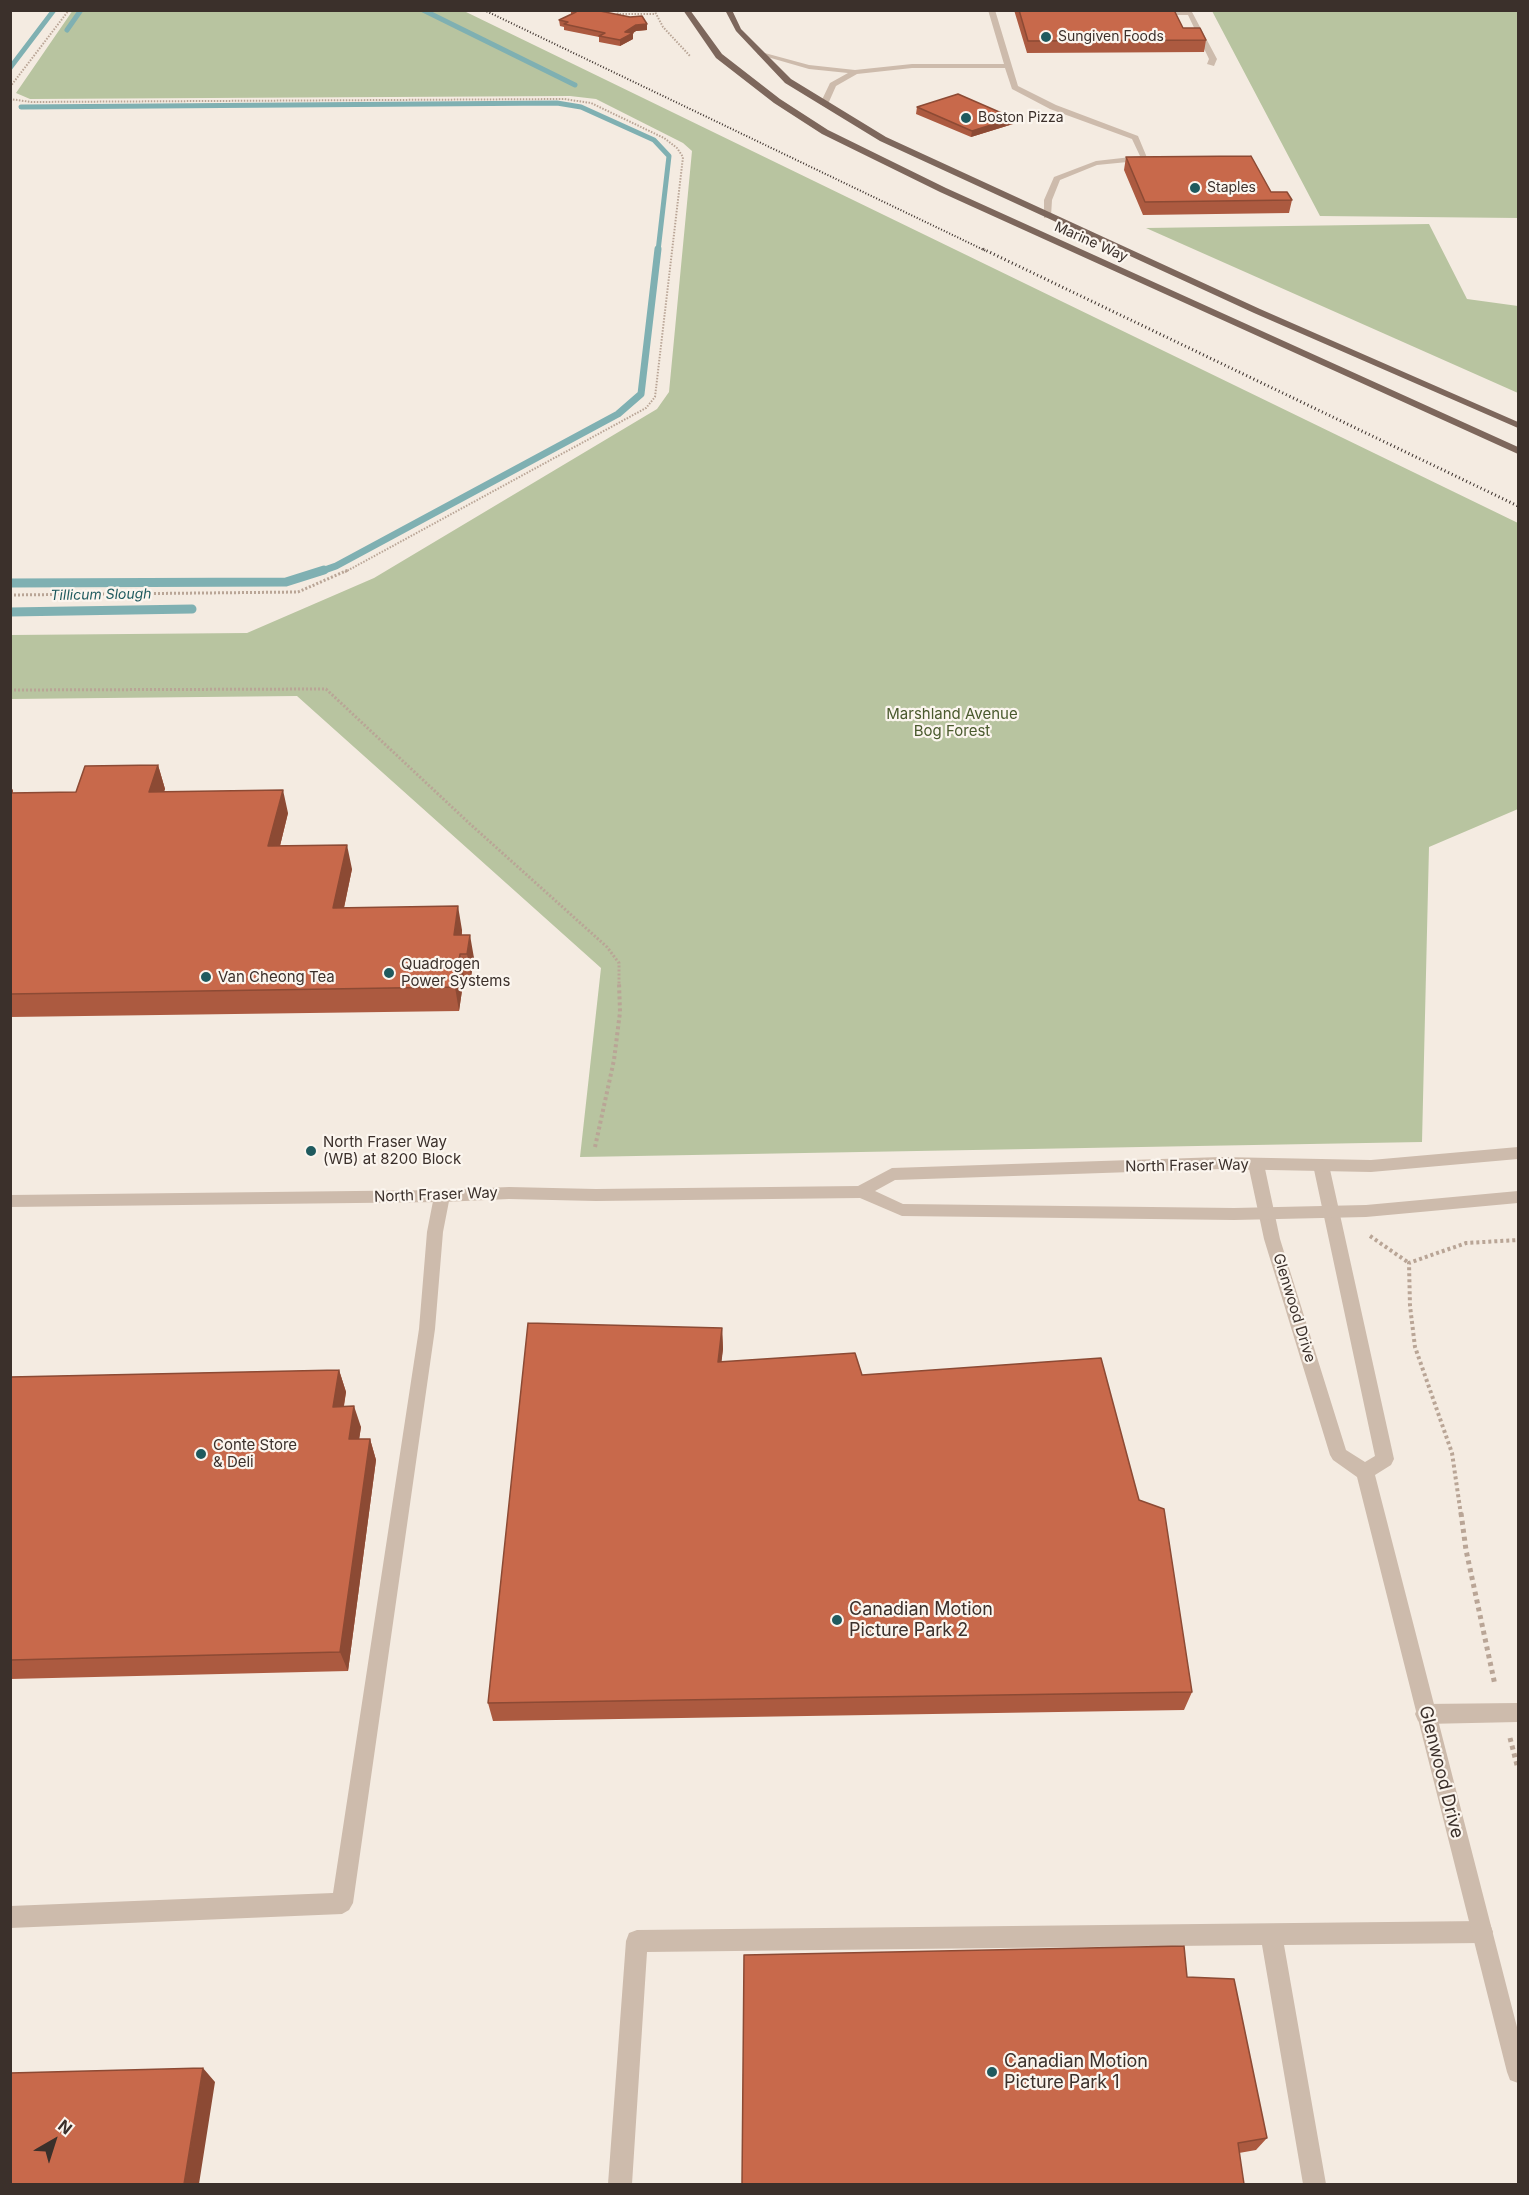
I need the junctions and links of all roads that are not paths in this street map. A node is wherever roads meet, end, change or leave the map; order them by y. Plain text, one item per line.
1 (686, 10) edge
2 (728, 10) edge
3 (991, 10) edge
4 (1147, 10) edge
5 (761, 54) junction
6 (1211, 64) dead end
7 (1009, 66) junction
8 (855, 72) junction
9 (824, 104) junction
10 (1047, 216) junction
11 (1518, 425) edge
12 (1518, 451) edge
13 (1518, 1153) edge
14 (1256, 1164) junction
15 (1322, 1165) junction
16 (861, 1192) junction
17 (442, 1196) junction
18 (1518, 1197) edge
19 (10, 1201) edge
20 (1333, 1212) junction
21 (1267, 1214) junction
22 (1365, 1472) junction
23 (1511, 1713) edge
24 (1425, 1714) junction
25 (10, 1917) edge
26 (1482, 1932) junction
27 (1271, 1934) junction
28 (1518, 2072) edge
29 (620, 2184) edge
30 (1315, 2184) edge

1 - 12 main road, Marine Way
2 - 5 main road, Marine Way
3 - 7 street
4 - 6 street
5 - 8 street
5 - 9 main road, Marine Way
7 - 8 street
7 - 10 street
8 - 9 street
9 - 10 main road, Marine Way
10 - 11 main road, Marine Way
13 - 15 street, North Fraser Way
14 - 15 street, North Fraser Way
14 - 16 street, North Fraser Way
14 - 21 street, Glenwood Drive
15 - 20 street
16 - 17 street, North Fraser Way
16 - 21 street, North Fraser Way
17 - 19 street, North Fraser Way
17 - 25 street
18 - 20 street, North Fraser Way
20 - 21 street, North Fraser Way
20 - 22 street
21 - 22 street, Glenwood Drive
22 - 24 street, Glenwood Drive
23 - 24 street
24 - 26 street, Glenwood Drive
26 - 27 street
26 - 28 street, Glenwood Drive
27 - 29 street
27 - 30 street

